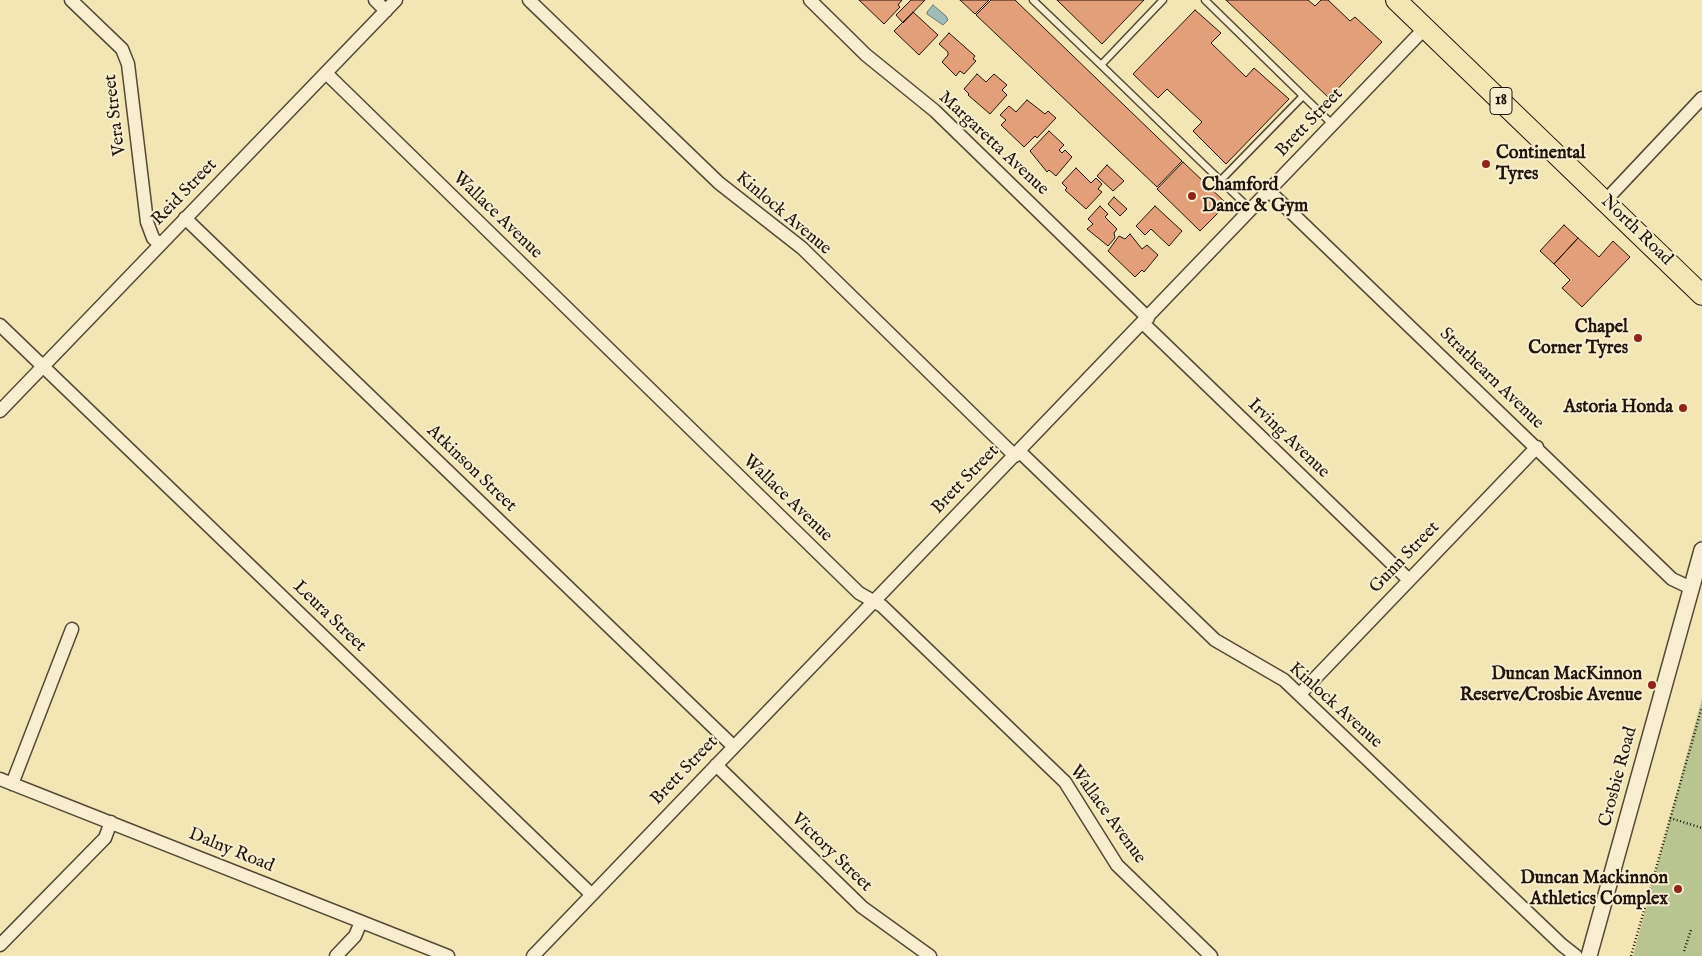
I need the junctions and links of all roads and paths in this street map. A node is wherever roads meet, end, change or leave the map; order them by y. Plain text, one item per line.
1 (71, 0) edge
2 (375, 0) edge
3 (396, 0) edge
4 (529, 0) edge
5 (810, 0) edge
6 (1033, 0) edge
7 (1163, 0) edge
8 (1205, 0) edge
9 (1396, 0) edge
10 (386, 11) junction
11 (1425, 28) junction
12 (1101, 66) junction
13 (326, 73) junction
14 (1303, 96) junction
15 (1702, 98) edge
16 (1332, 125) junction
17 (1220, 181) junction
18 (1269, 191) junction
19 (1605, 201) junction
20 (1250, 210) junction
21 (185, 218) junction
22 (160, 244) junction
23 (1702, 295) edge
24 (1145, 320) junction
25 (0, 325) edge
26 (43, 366) junction
27 (0, 411) edge
28 (1537, 447) junction
29 (1017, 453) junction
30 (1702, 550) edge
31 (1409, 580) junction
32 (1691, 588) junction
33 (872, 601) junction
34 (72, 629) dead end
35 (1300, 694) junction
36 (1702, 706) edge
37 (733, 746) junction
38 (716, 765) junction
39 (6, 781) edge
40 (1670, 818) junction
41 (111, 822) junction
42 (1702, 828) edge
43 (591, 894) junction
44 (360, 922) junction
45 (1691, 930) dead end
46 (0, 946) edge
47 (1684, 951) dead end
48 (336, 956) edge
49 (448, 956) edge
50 (533, 956) edge
51 (930, 956) edge
52 (1211, 956) edge
53 (1576, 956) edge
54 (1589, 956) edge
55 (1631, 956) edge

1 - 22 street, Vera Street
2 - 10 street
3 - 10 street, Reid Street
4 - 29 street, Kinlock Avenue
5 - 24 street, Margaretta Avenue
6 - 12 lane
7 - 12 lane
8 - 14 lane
9 - 11 highway, North Road / 18
10 - 13 street, Reid Street
11 - 16 street, Brett Street
11 - 19 highway, North Road / 18
12 - 17 lane
13 - 21 street, Reid Street
13 - 33 street, Wallace Avenue
14 - 16 lane
14 - 17 lane
15 - 19 street
16 - 18 street, Brett Street
17 - 20 lane
18 - 20 street, Brett Street
18 - 28 street, Strathearn Avenue
19 - 23 highway, North Road / 18
20 - 24 street, Brett Street
21 - 22 street, Reid Street
21 - 37 street, Atkinson Street
22 - 26 street, Reid Street
24 - 29 street, Brett Street
24 - 31 street, Irving Avenue
25 - 26 street, Leura Street
26 - 27 street, Reid Street
26 - 43 street, Leura Street
28 - 31 street, Gunn Street
28 - 32 street, Strathearn Avenue
29 - 33 street, Brett Street
29 - 35 street, Kinlock Avenue
30 - 32 street, Crosbie Road
31 - 35 street, Gunn Street
32 - 54 street, Crosbie Road
33 - 37 street, Brett Street
33 - 52 street, Wallace Avenue
34 - 39 street
35 - 53 street, Kinlock Avenue
36 - 40 path
37 - 38 street, Brett Street
38 - 43 street, Brett Street
38 - 51 street, Victory Street
39 - 41 street, Dalny Road
40 - 42 path
40 - 55 path
41 - 44 street, Dalny Road
41 - 46 street
43 - 50 street, Brett Street
44 - 48 street
44 - 49 street, Dalny Road
45 - 47 path

